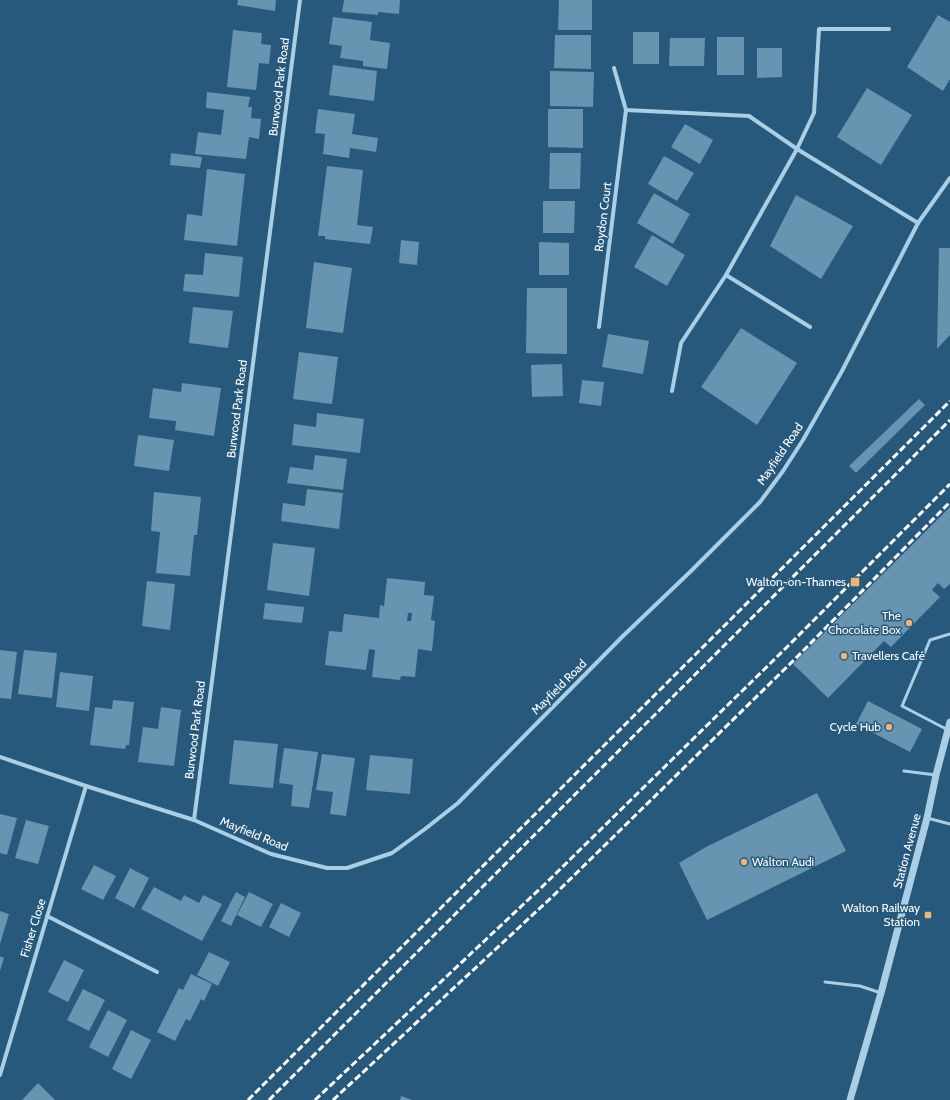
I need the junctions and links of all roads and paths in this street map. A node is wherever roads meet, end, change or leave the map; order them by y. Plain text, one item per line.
1 (300, 0) edge
2 (889, 29) dead end
3 (614, 68) dead end
4 (626, 110) junction
5 (797, 149) junction
6 (950, 178) edge
7 (918, 223) junction
8 (726, 275) junction
9 (599, 327) dead end
10 (810, 327) dead end
11 (672, 391) dead end
12 (950, 634) edge
13 (949, 726) edge
14 (0, 757) edge
15 (904, 771) dead end
16 (936, 775) junction
17 (86, 786) junction
18 (927, 818) junction
19 (194, 820) junction
20 (950, 824) edge
21 (47, 916) junction
22 (157, 972) dead end
23 (825, 982) dead end
24 (881, 993) junction
25 (0, 1075) edge
26 (850, 1100) edge

1 - 19 street, Burwood Park Road
2 - 5 street
3 - 4 street, Roydon Court
4 - 5 street
4 - 9 street, Roydon Court
5 - 7 street
5 - 8 street
6 - 7 street, Mayfield Road
7 - 19 street, Mayfield Road
8 - 10 street
8 - 11 street
12 - 13 lane
13 - 16 street, Station Avenue
14 - 17 street, Mayfield Road
15 - 16 lane
16 - 18 street, Station Avenue
17 - 19 street, Mayfield Road
17 - 21 street, Fisher Close
18 - 20 lane
18 - 24 street, Station Avenue
21 - 22 street
21 - 25 street, Fisher Close
23 - 24 lane
24 - 26 street, Station Avenue

